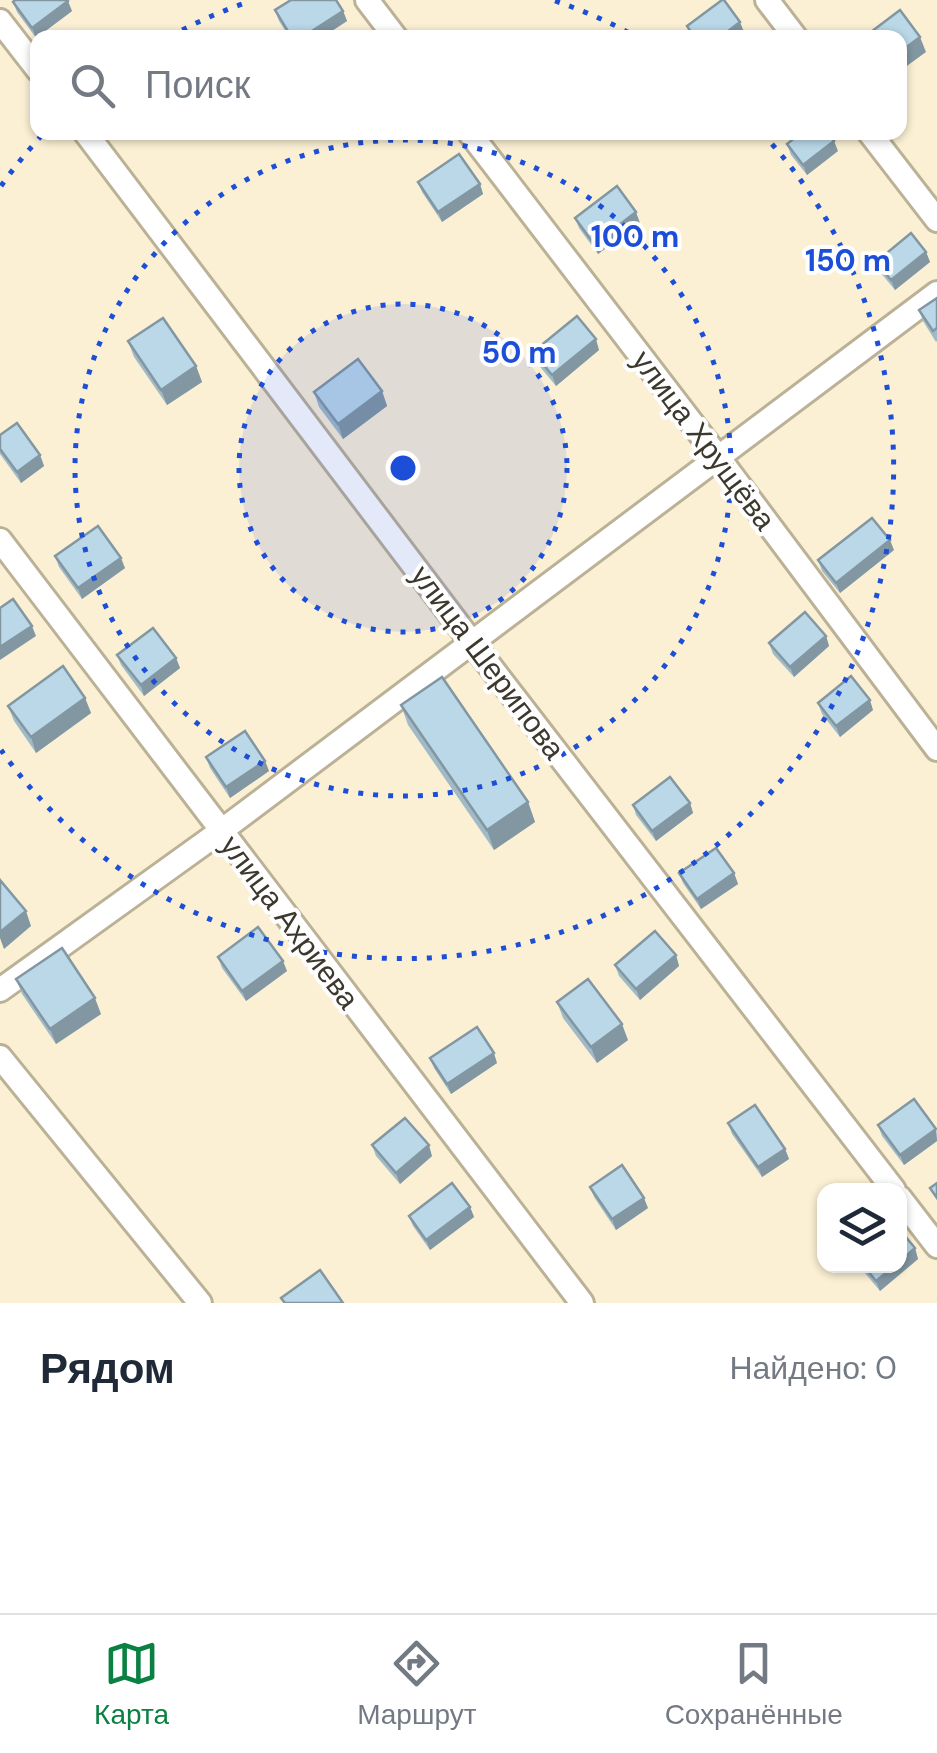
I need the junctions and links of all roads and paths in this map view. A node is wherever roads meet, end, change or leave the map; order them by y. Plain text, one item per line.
1 (368, 0) edge
2 (766, 0) edge
3 (0, 21) edge
4 (390, 30) edge
5 (790, 30) edge
6 (30, 60) edge
7 (91, 140) edge
8 (475, 140) edge
9 (876, 140) edge
10 (937, 220) edge
11 (937, 294) edge
12 (718, 457) junction
13 (0, 540) edge
14 (473, 644) junction
15 (937, 749) edge
16 (221, 831) junction
17 (0, 990) edge
18 (0, 1058) edge
19 (889, 1183) edge
20 (907, 1207) edge
21 (937, 1246) edge
22 (200, 1303) edge
23 (582, 1303) edge

1 - 4 street
2 - 5 street
3 - 6 street
7 - 14 street, улица Шерипова
8 - 12 street, улица Хрущёва
9 - 10 street
11 - 12 street
12 - 14 street
12 - 15 street, улица Хрущёва
13 - 16 street, улица Ахриева
14 - 16 street
14 - 19 street, улица Шерипова
16 - 17 street
16 - 23 street, улица Ахриева
18 - 22 street
20 - 21 street

